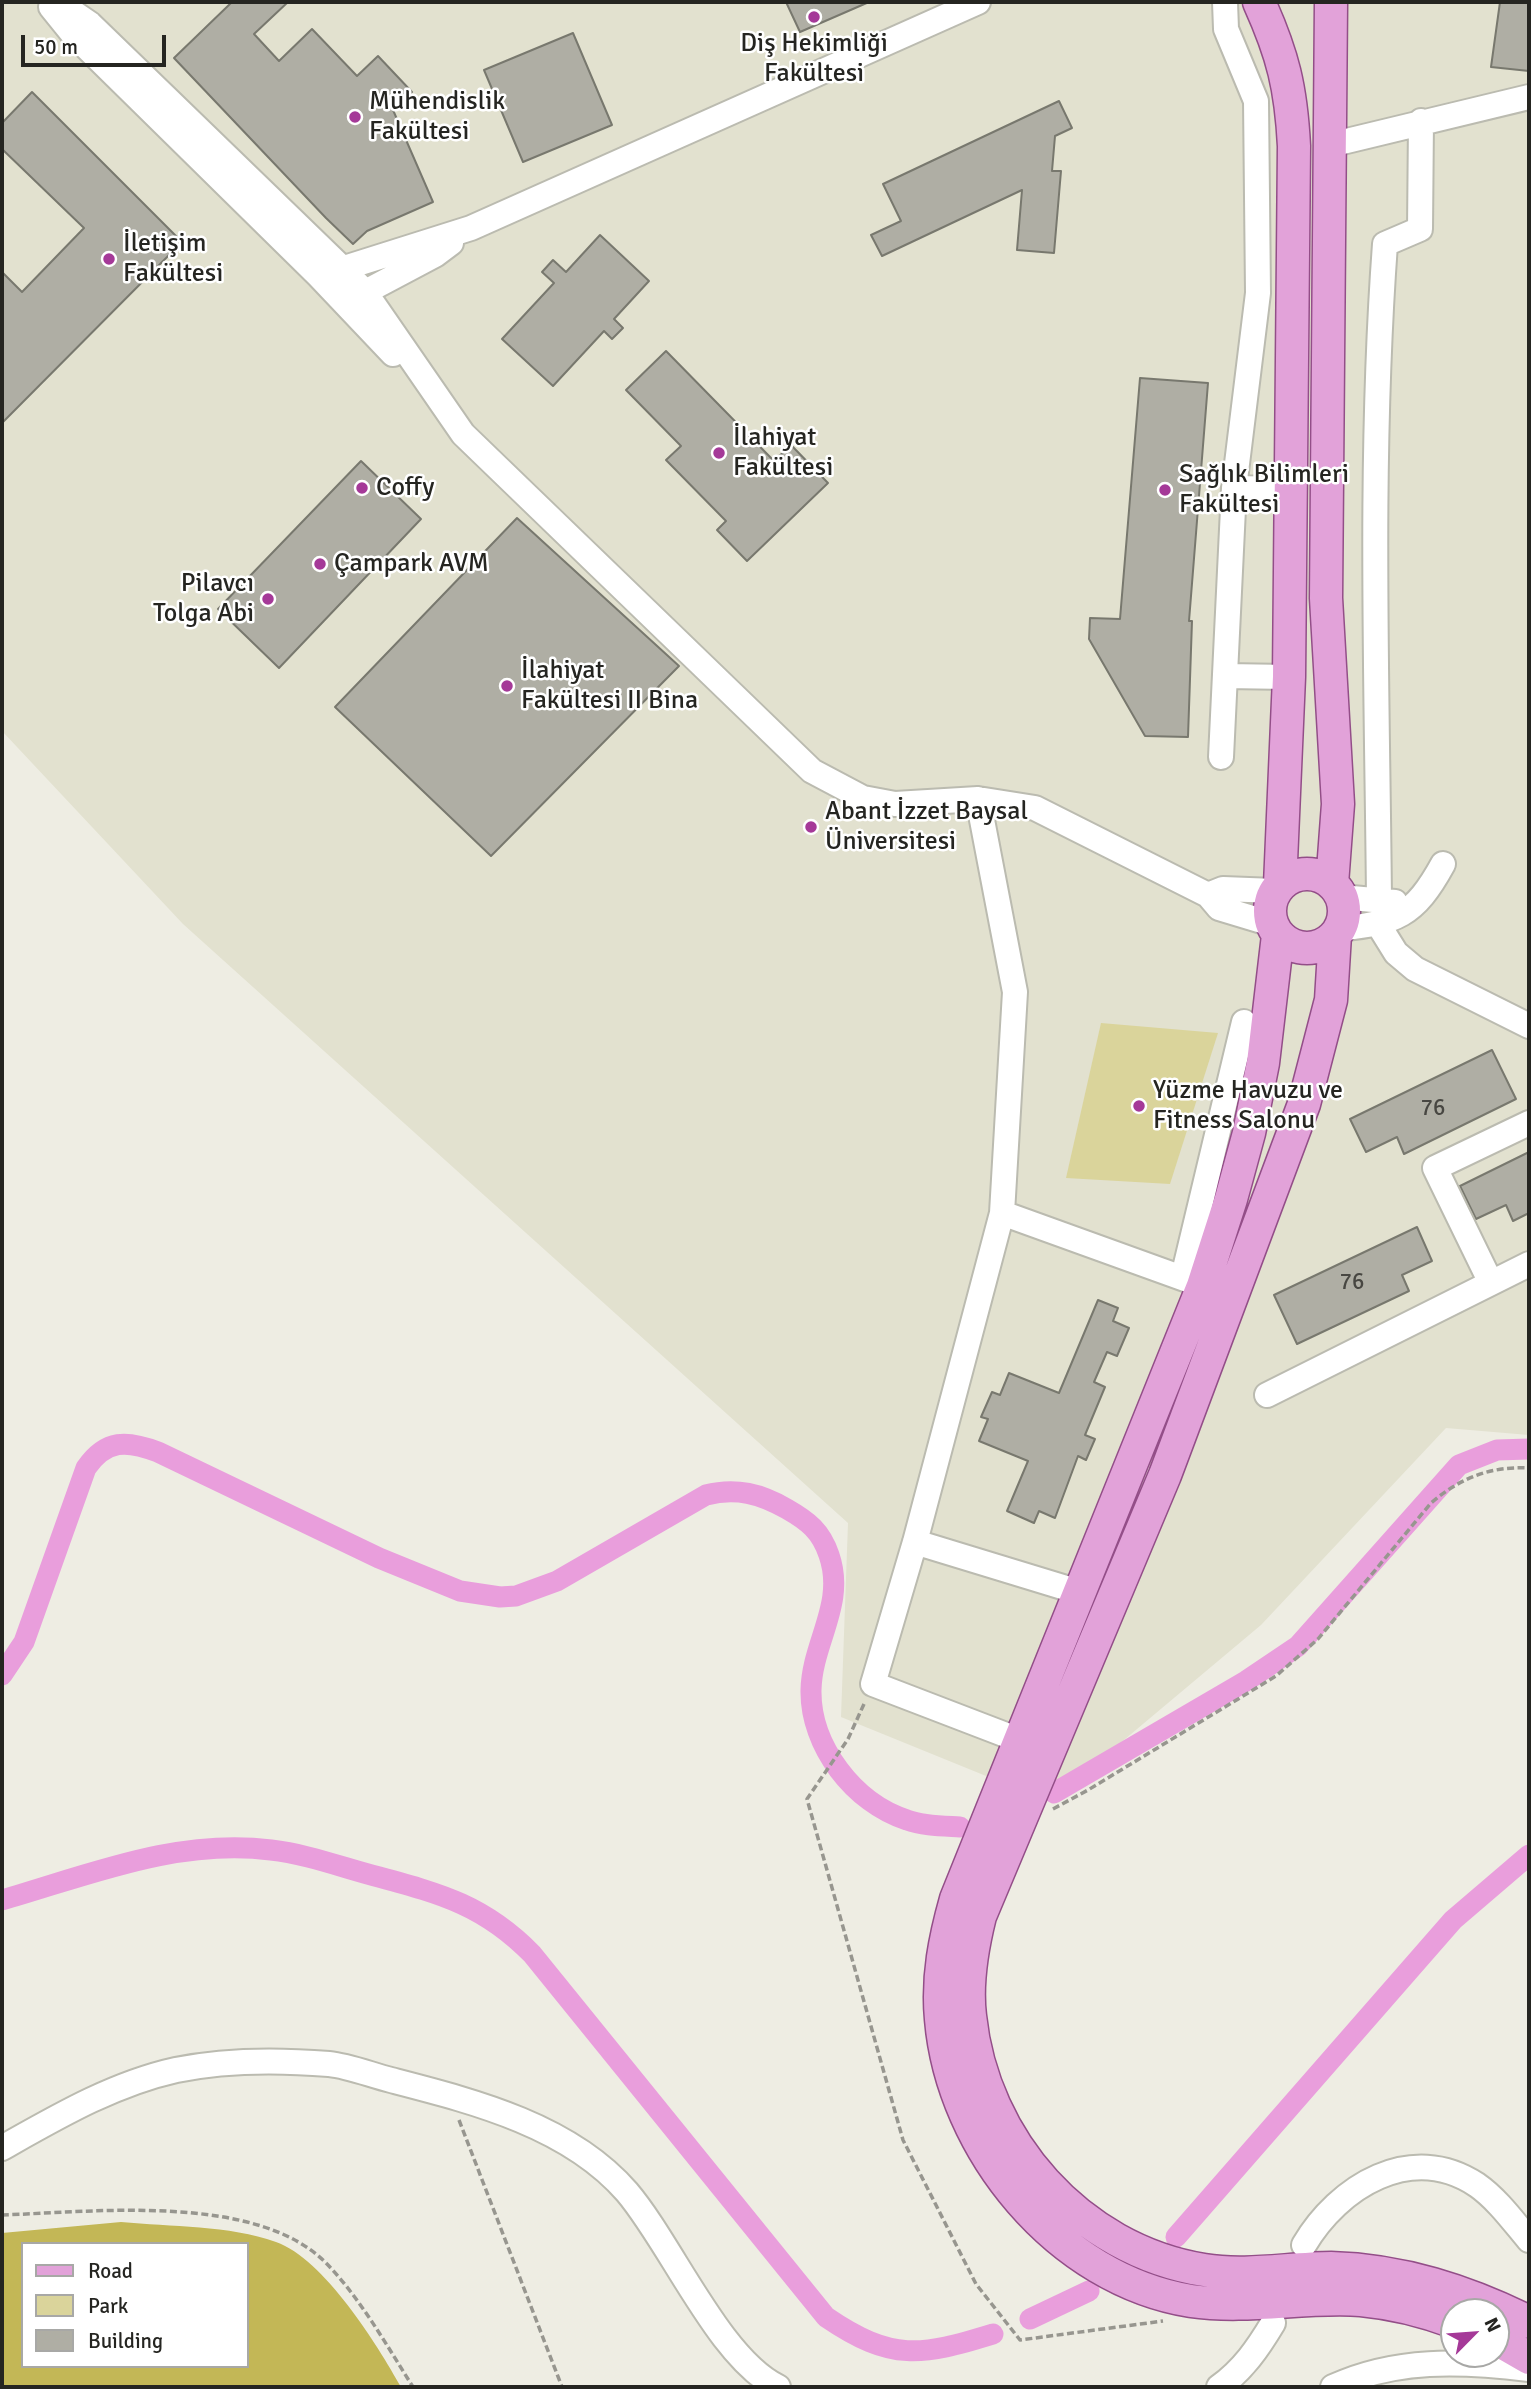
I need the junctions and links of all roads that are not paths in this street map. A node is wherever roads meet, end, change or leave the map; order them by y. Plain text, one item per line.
1 (47, 2) edge
2 (58, 2) edge
3 (978, 2) edge
4 (1225, 2) edge
5 (1259, 2) edge
6 (1331, 2) edge
7 (1529, 97) edge
8 (1420, 121) junction
9 (1330, 145) junction
10 (1258, 219) junction
11 (471, 228) junction
12 (1291, 250) junction
13 (330, 272) junction
14 (355, 298) junction
15 (1234, 488) junction
16 (1289, 489) junction
17 (1226, 676) junction
18 (1289, 677) junction
19 (1221, 757) dead end
20 (978, 799) junction
21 (1443, 864) dead end
22 (1277, 888) junction
23 (1336, 890) junction
24 (1208, 895) junction
25 (1379, 899) junction
26 (1407, 911) junction
27 (1378, 924) junction
28 (1275, 930) junction
29 (1337, 932) junction
30 (1244, 1022) dead end
31 (1529, 1026) edge
32 (1529, 1123) edge
33 (1002, 1213) junction
34 (1529, 1264) edge
35 (1193, 1282) junction
36 (1491, 1283) junction
37 (1267, 1395) dead end
38 (915, 1542) junction
39 (1079, 1592) junction
40 (1019, 1740) junction
41 (2, 2148) edge
42 (1529, 2240) edge
43 (1304, 2245) dead end
44 (1440, 2317) edge
45 (1529, 2322) edge
46 (1273, 2323) dead end
47 (1510, 2347) edge
48 (1529, 2358) edge
49 (1529, 2369) edge
50 (778, 2387) edge
51 (1219, 2387) edge
52 (1333, 2387) edge

1 - 13 street
2 - 13 street
3 - 11 street
4 - 10 street
5 - 12 main road
6 - 9 main road
7 - 8 street
8 - 9 street
8 - 25 street
9 - 23 main road
10 - 12 street
10 - 15 street
11 - 13 street
11 - 14 street
12 - 16 main road
13 - 14 street
14 - 20 street
15 - 16 street
15 - 17 street
16 - 18 main road
17 - 18 street
17 - 19 street
18 - 22 main road
20 - 24 street
20 - 33 street
21 - 26 street
22 - 23 main road
22 - 24 street
22 - 28 main road
23 - 25 street
23 - 29 main road
24 - 28 street
25 - 26 street
26 - 27 street
27 - 29 street
27 - 31 street
28 - 29 main road
28 - 35 main road
29 - 45 main road
30 - 35 street
32 - 36 street
33 - 35 street
33 - 38 street
34 - 36 street
35 - 39 main road
36 - 37 street
38 - 39 street
38 - 40 street
39 - 40 main road
40 - 44 main road
41 - 50 street
42 - 43 street
46 - 51 street
47 - 48 main road
49 - 52 street

